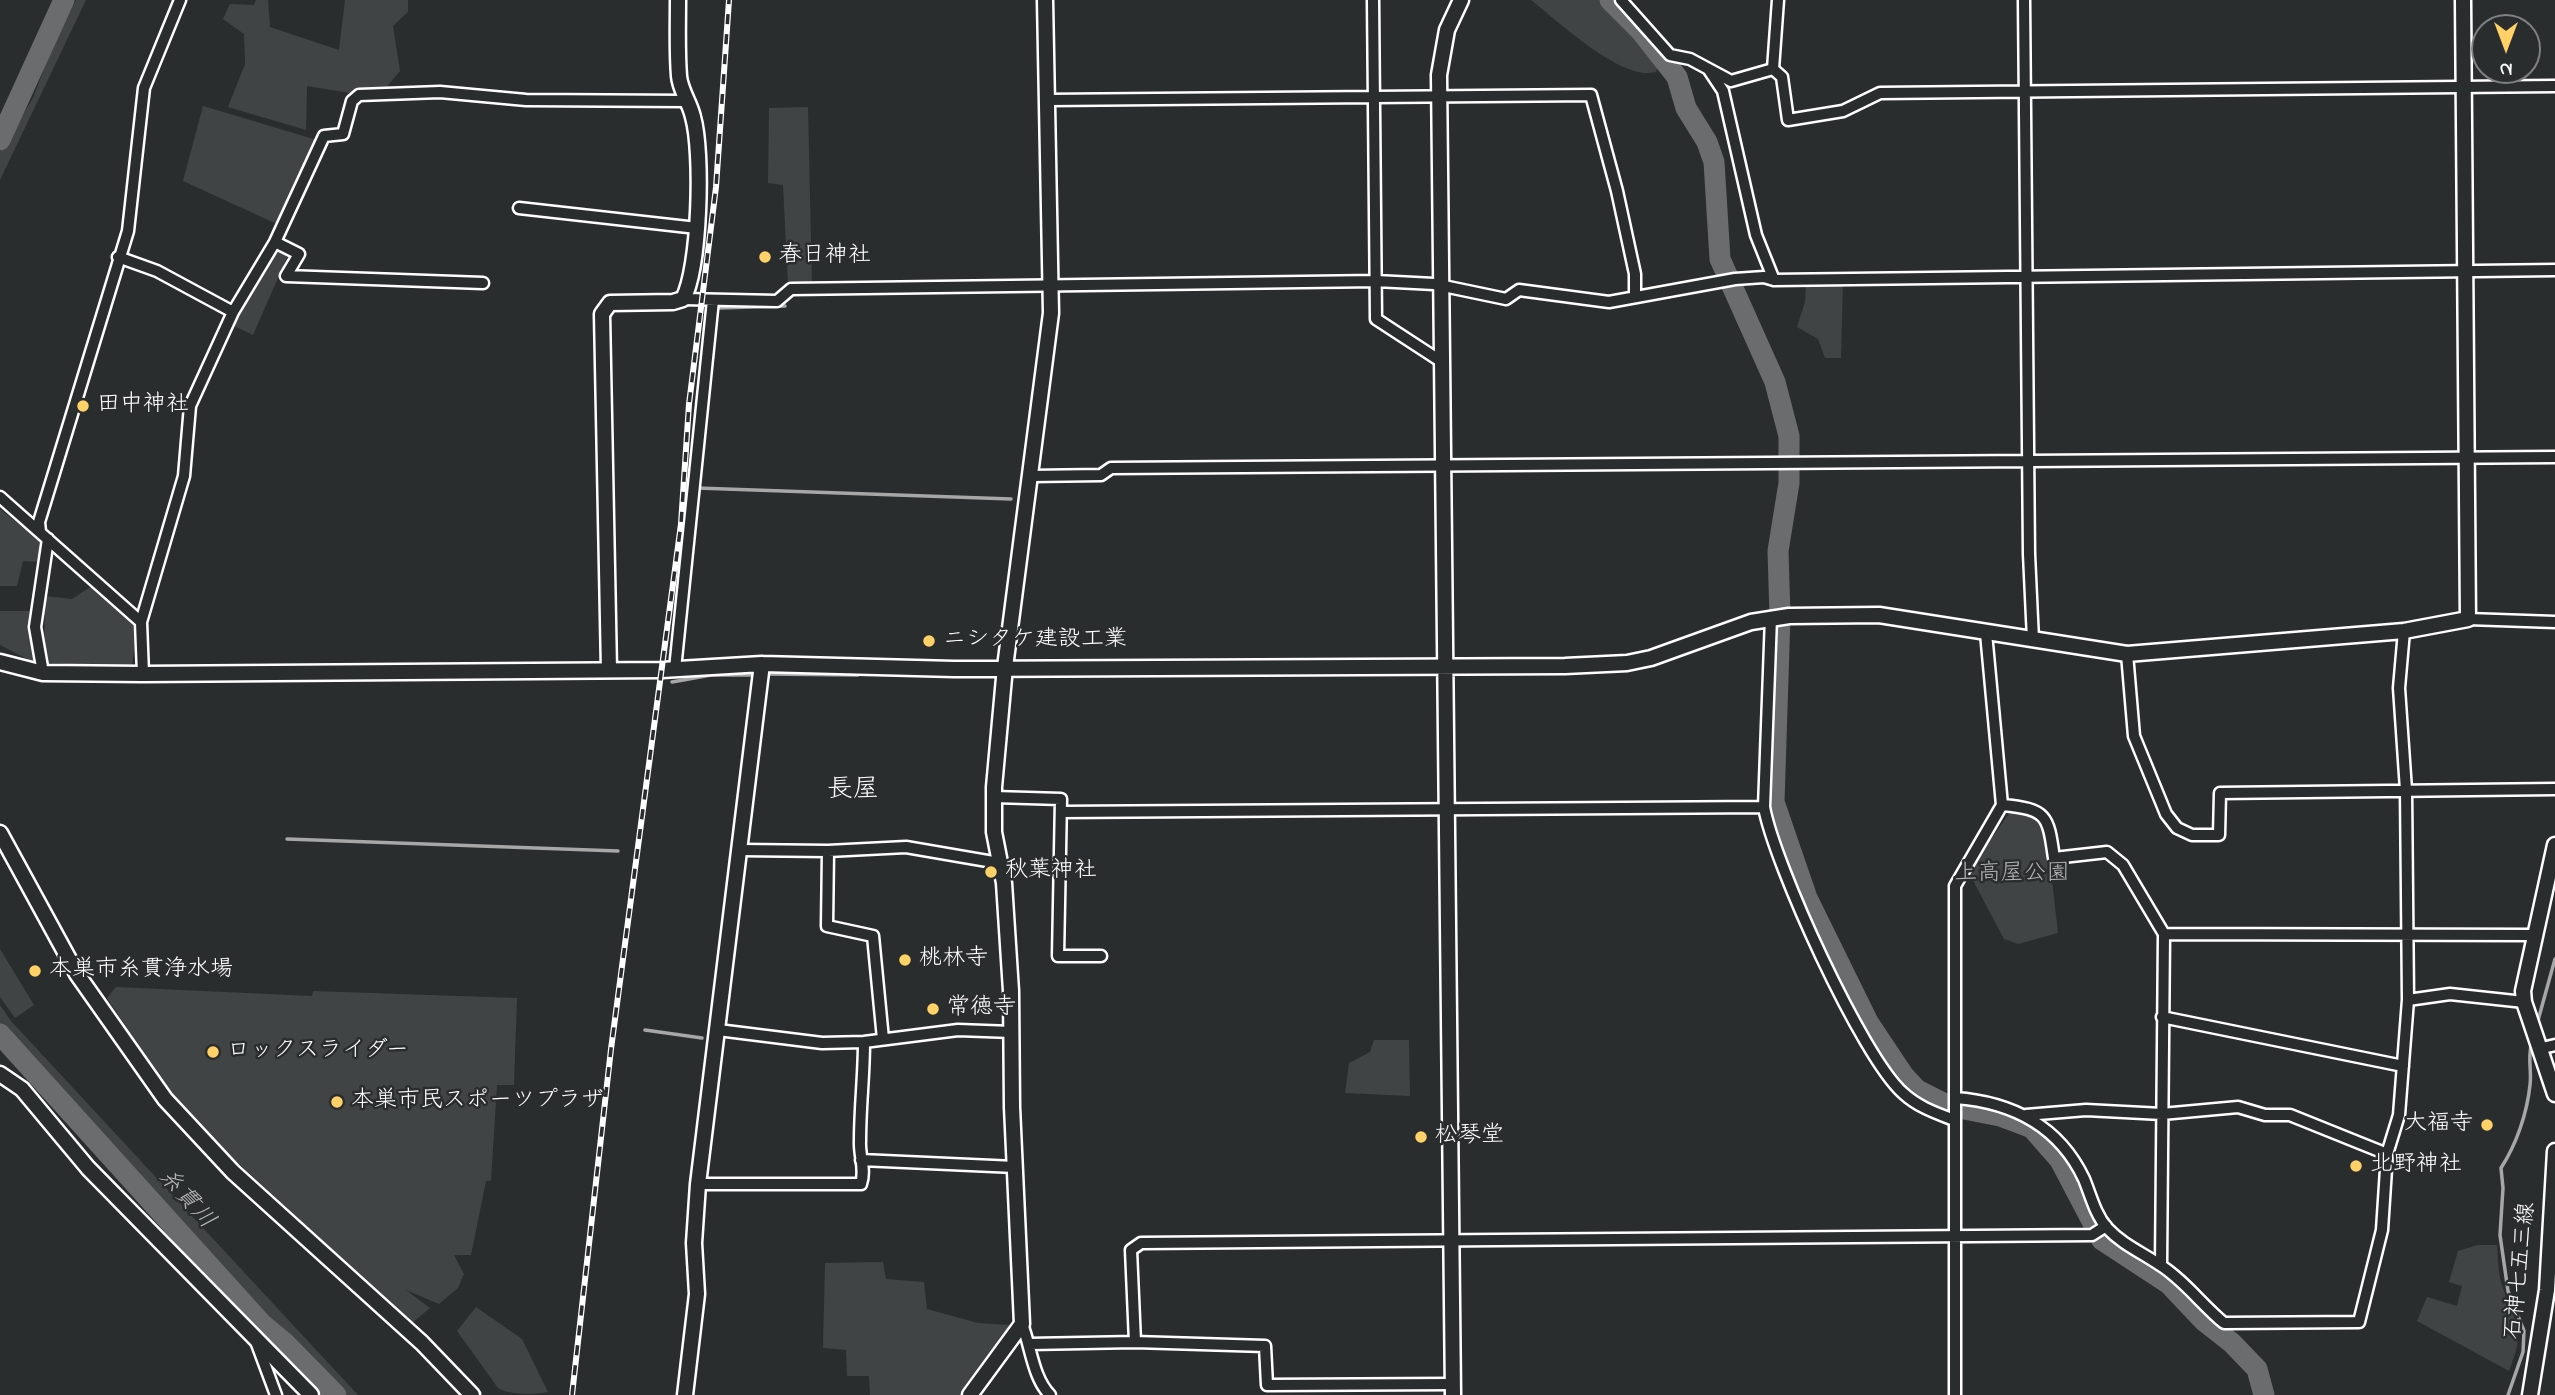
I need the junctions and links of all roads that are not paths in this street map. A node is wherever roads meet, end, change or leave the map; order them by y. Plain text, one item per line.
1 (180, 0) edge
2 (678, 0) edge
3 (1045, 0) edge
4 (1373, 0) edge
5 (1461, 0) edge
6 (1621, 0) edge
7 (1777, 0) edge
8 (2024, 0) edge
9 (2463, 0) edge
10 (1773, 69) junction
11 (1709, 70) junction
12 (2464, 86) junction
13 (2555, 86) edge
14 (2024, 90) junction
15 (1373, 96) junction
16 (1440, 98) junction
17 (1048, 100) junction
18 (687, 101) junction
19 (519, 208) dead end
20 (697, 228) junction
21 (275, 243) junction
22 (118, 257) junction
23 (2555, 270) edge
24 (2465, 271) junction
25 (2026, 278) junction
26 (1774, 280) junction
27 (1376, 281) junction
28 (483, 283) dead end
29 (1051, 286) junction
30 (1442, 286) junction
31 (1635, 297) junction
32 (683, 299) junction
33 (713, 300) junction
34 (233, 312) junction
35 (1442, 362) junction
36 (2555, 457) edge
37 (2468, 458) junction
38 (2030, 461) junction
39 (1443, 466) junction
40 (1031, 476) junction
41 (0, 497) edge
42 (44, 535) junction
43 (1771, 617) junction
44 (2468, 619) junction
45 (141, 622) junction
46 (2555, 622) edge
47 (2404, 631) junction
48 (1986, 633) junction
49 (2033, 640) junction
50 (2127, 654) junction
51 (0, 662) edge
52 (762, 664) junction
53 (1447, 666) junction
54 (1004, 667) junction
55 (675, 669) junction
56 (609, 670) junction
57 (43, 673) junction
58 (143, 674) junction
59 (2555, 789) edge
60 (2406, 790) junction
61 (994, 797) junction
62 (2003, 805) junction
63 (1764, 807) junction
64 (1448, 809) junction
65 (1061, 812) junction
66 (0, 833) edge
67 (2555, 845) edge
68 (741, 850) junction
69 (828, 851) junction
70 (999, 863) junction
71 (2164, 934) junction
72 (2407, 934) junction
73 (2535, 935) junction
74 (1101, 956) dead end
75 (2408, 1000) junction
76 (2524, 1002) junction
77 (2162, 1017) junction
78 (718, 1030) junction
79 (1012, 1032) junction
80 (883, 1039) junction
81 (864, 1042) junction
82 (2548, 1047) edge
83 (2403, 1066) junction
84 (0, 1074) edge
85 (2555, 1094) edge
86 (1955, 1098) junction
87 (2162, 1114) junction
88 (2026, 1115) junction
89 (1954, 1120) junction
90 (2555, 1151) edge
91 (2387, 1154) junction
92 (861, 1160) junction
93 (1015, 1167) junction
94 (698, 1184) junction
95 (2104, 1227) junction
96 (1957, 1236) junction
97 (1452, 1242) junction
98 (2553, 1245) edge
99 (2161, 1265) junction
100 (1022, 1324) junction
101 (256, 1340) junction
102 (1135, 1342) junction
103 (1030, 1344) junction
104 (1453, 1390) edge
105 (276, 1395) edge
106 (312, 1395) edge
107 (472, 1395) edge
108 (685, 1395) edge
109 (970, 1395) edge
110 (1050, 1395) edge
111 (1955, 1395) edge
112 (2530, 1395) edge

1 - 22 street
2 - 18 street
3 - 17 street
4 - 15 street
5 - 16 street
6 - 11 street
7 - 10 street
8 - 14 street
9 - 12 street
10 - 11 street
10 - 14 street
11 - 26 street
12 - 13 street
12 - 14 street
12 - 24 street
14 - 25 street
15 - 16 street
15 - 17 street
15 - 27 street
16 - 30 street
16 - 31 street
17 - 29 street
18 - 20 street
18 - 21 street
19 - 20 street
20 - 32 street
21 - 28 street
21 - 34 street
22 - 34 street
22 - 42 street
23 - 24 street
24 - 25 street
24 - 37 street
25 - 26 street
25 - 38 street
26 - 31 street
27 - 29 street
27 - 30 street
27 - 35 street
29 - 33 street
29 - 40 street
30 - 31 street
30 - 35 street
32 - 33 street
32 - 56 street
33 - 55 street
34 - 45 street
35 - 39 street
36 - 37 street
37 - 38 street
37 - 44 street
38 - 39 street
38 - 49 street
39 - 40 street
39 - 53 street
40 - 54 street
41 - 42 street
42 - 45 street
42 - 57 street
43 - 48 street
43 - 53 street
43 - 63 street
44 - 46 street
44 - 47 street
45 - 58 street
47 - 50 street
47 - 60 street
48 - 49 street
48 - 62 street
49 - 50 street
50 - 60 street
51 - 57 street
52 - 54 street
52 - 55 street
52 - 68 street
53 - 54 street
53 - 64 street
54 - 61 street
55 - 56 street
56 - 58 street
57 - 58 street
59 - 60 street
60 - 72 street
61 - 65 street
61 - 70 street
62 - 71 street
62 - 86 street
63 - 64 street
63 - 89 street
64 - 65 street
64 - 97 street
65 - 74 street
66 - 107 street
67 - 73 street
68 - 69 street
68 - 78 street
69 - 70 street
69 - 80 street
70 - 79 street
71 - 72 street
71 - 77 street
72 - 73 street
72 - 75 street
73 - 76 street
75 - 76 street
75 - 83 street
76 - 82 street
77 - 83 street
77 - 87 street
78 - 81 street
78 - 94 street
79 - 80 street
79 - 93 street
80 - 81 street
81 - 92 street
82 - 85 street
83 - 91 street
84 - 101 street
86 - 88 street
86 - 89 street
87 - 88 street
87 - 91 street
87 - 99 street
88 - 95 street
89 - 96 street
90 - 98 street, 石神七五三線
91 - 99 street
92 - 93 street
92 - 94 street
93 - 100 street
94 - 108 street
95 - 96 street
95 - 99 street
96 - 97 street
96 - 111 street
97 - 102 street
97 - 104 street
98 - 112 street, 石神七五三線
100 - 103 street
100 - 109 street
101 - 105 street
101 - 106 street
102 - 103 street
102 - 104 street
103 - 110 street

